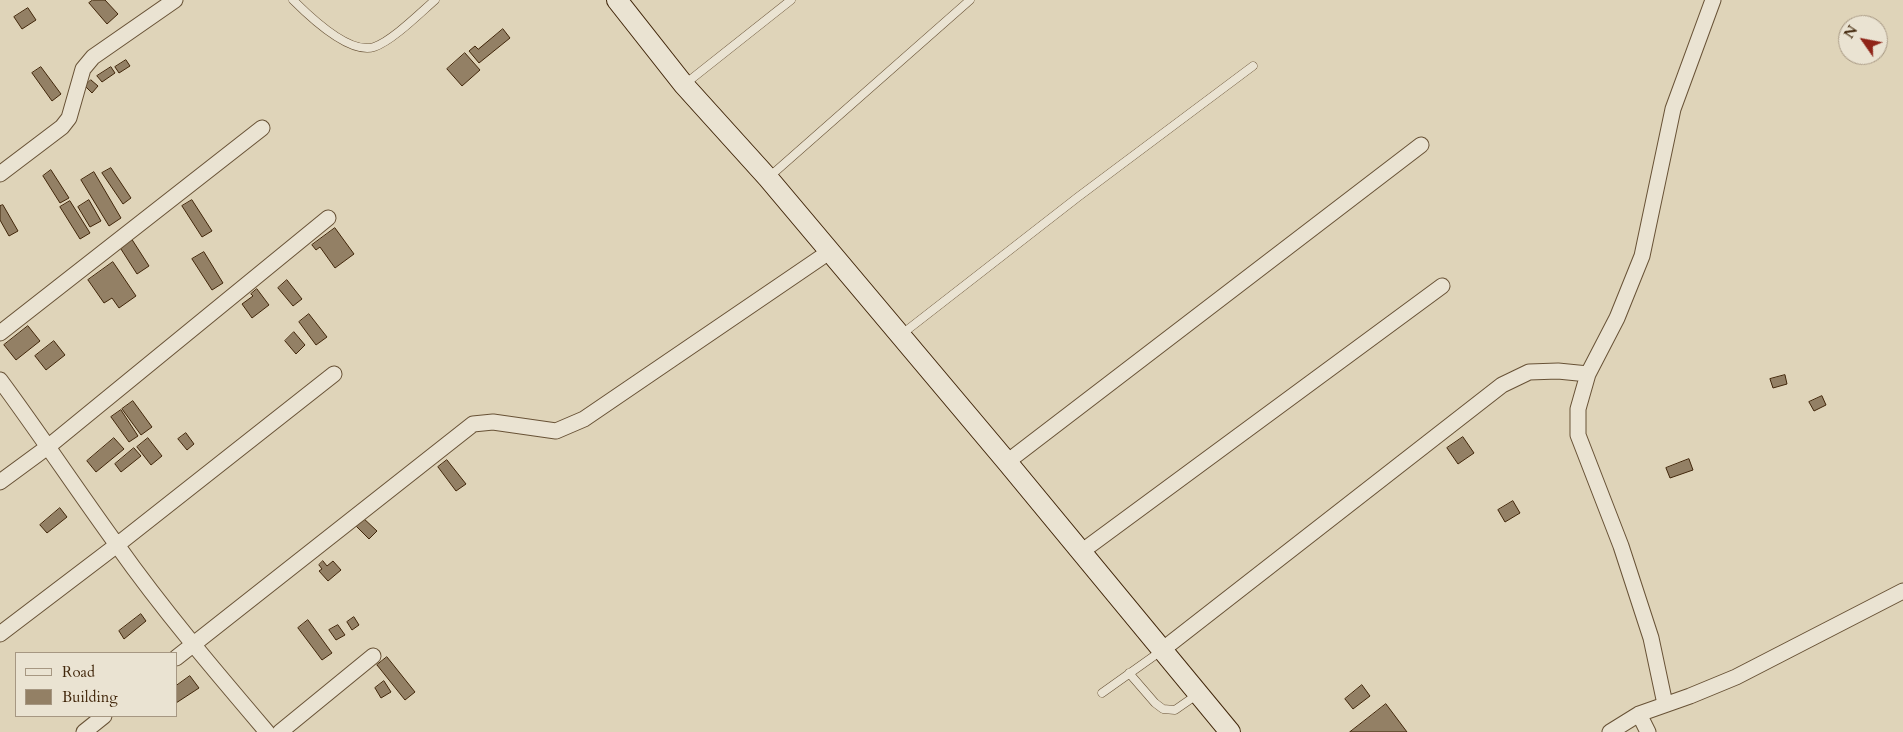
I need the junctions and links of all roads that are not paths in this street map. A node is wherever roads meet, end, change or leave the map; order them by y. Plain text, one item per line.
1 (175, 0) edge
2 (293, 0) edge
3 (435, 0) edge
4 (617, 0) edge
5 (791, 0) edge
6 (970, 0) edge
7 (1713, 0) edge
8 (1252, 66) dead end
9 (684, 85) junction
10 (262, 128) dead end
11 (1421, 145) dead end
12 (0, 174) edge
13 (768, 178) junction
14 (328, 218) dead end
15 (829, 252) junction
16 (1442, 286) dead end
17 (0, 333) edge
18 (900, 336) junction
19 (334, 374) dead end
20 (1588, 374) junction
21 (0, 380) edge
22 (49, 446) junction
23 (1008, 462) junction
24 (0, 482) edge
25 (117, 545) junction
26 (1081, 552) junction
27 (1903, 591) edge
28 (0, 634) edge
29 (194, 645) junction
30 (1162, 650) junction
31 (373, 656) dead end
32 (178, 657) edge
33 (1129, 673) junction
34 (1102, 693) dead end
35 (1198, 694) junction
36 (1665, 704) junction
37 (1639, 714) junction
38 (103, 717) edge
39 (84, 732) edge
40 (267, 732) edge
41 (280, 732) edge
42 (1230, 732) edge
43 (1610, 732) edge
44 (1648, 732) edge

1 - 12 street
2 - 3 lane
4 - 9 street
5 - 9 lane
6 - 13 lane
7 - 20 street
8 - 18 lane
9 - 13 street
10 - 17 street
11 - 23 street
13 - 15 street
14 - 22 street
15 - 18 street
15 - 29 street
16 - 26 street
18 - 23 street
19 - 25 street
20 - 30 street
20 - 36 street
21 - 22 street
22 - 24 street
22 - 25 street
23 - 26 street
25 - 28 street
25 - 29 street
26 - 30 street
27 - 36 street
29 - 32 street
29 - 40 street
30 - 33 lane
30 - 35 street
31 - 41 street
33 - 34 lane
33 - 35 lane
35 - 42 street
36 - 37 street
37 - 43 street
37 - 44 street
38 - 39 street

